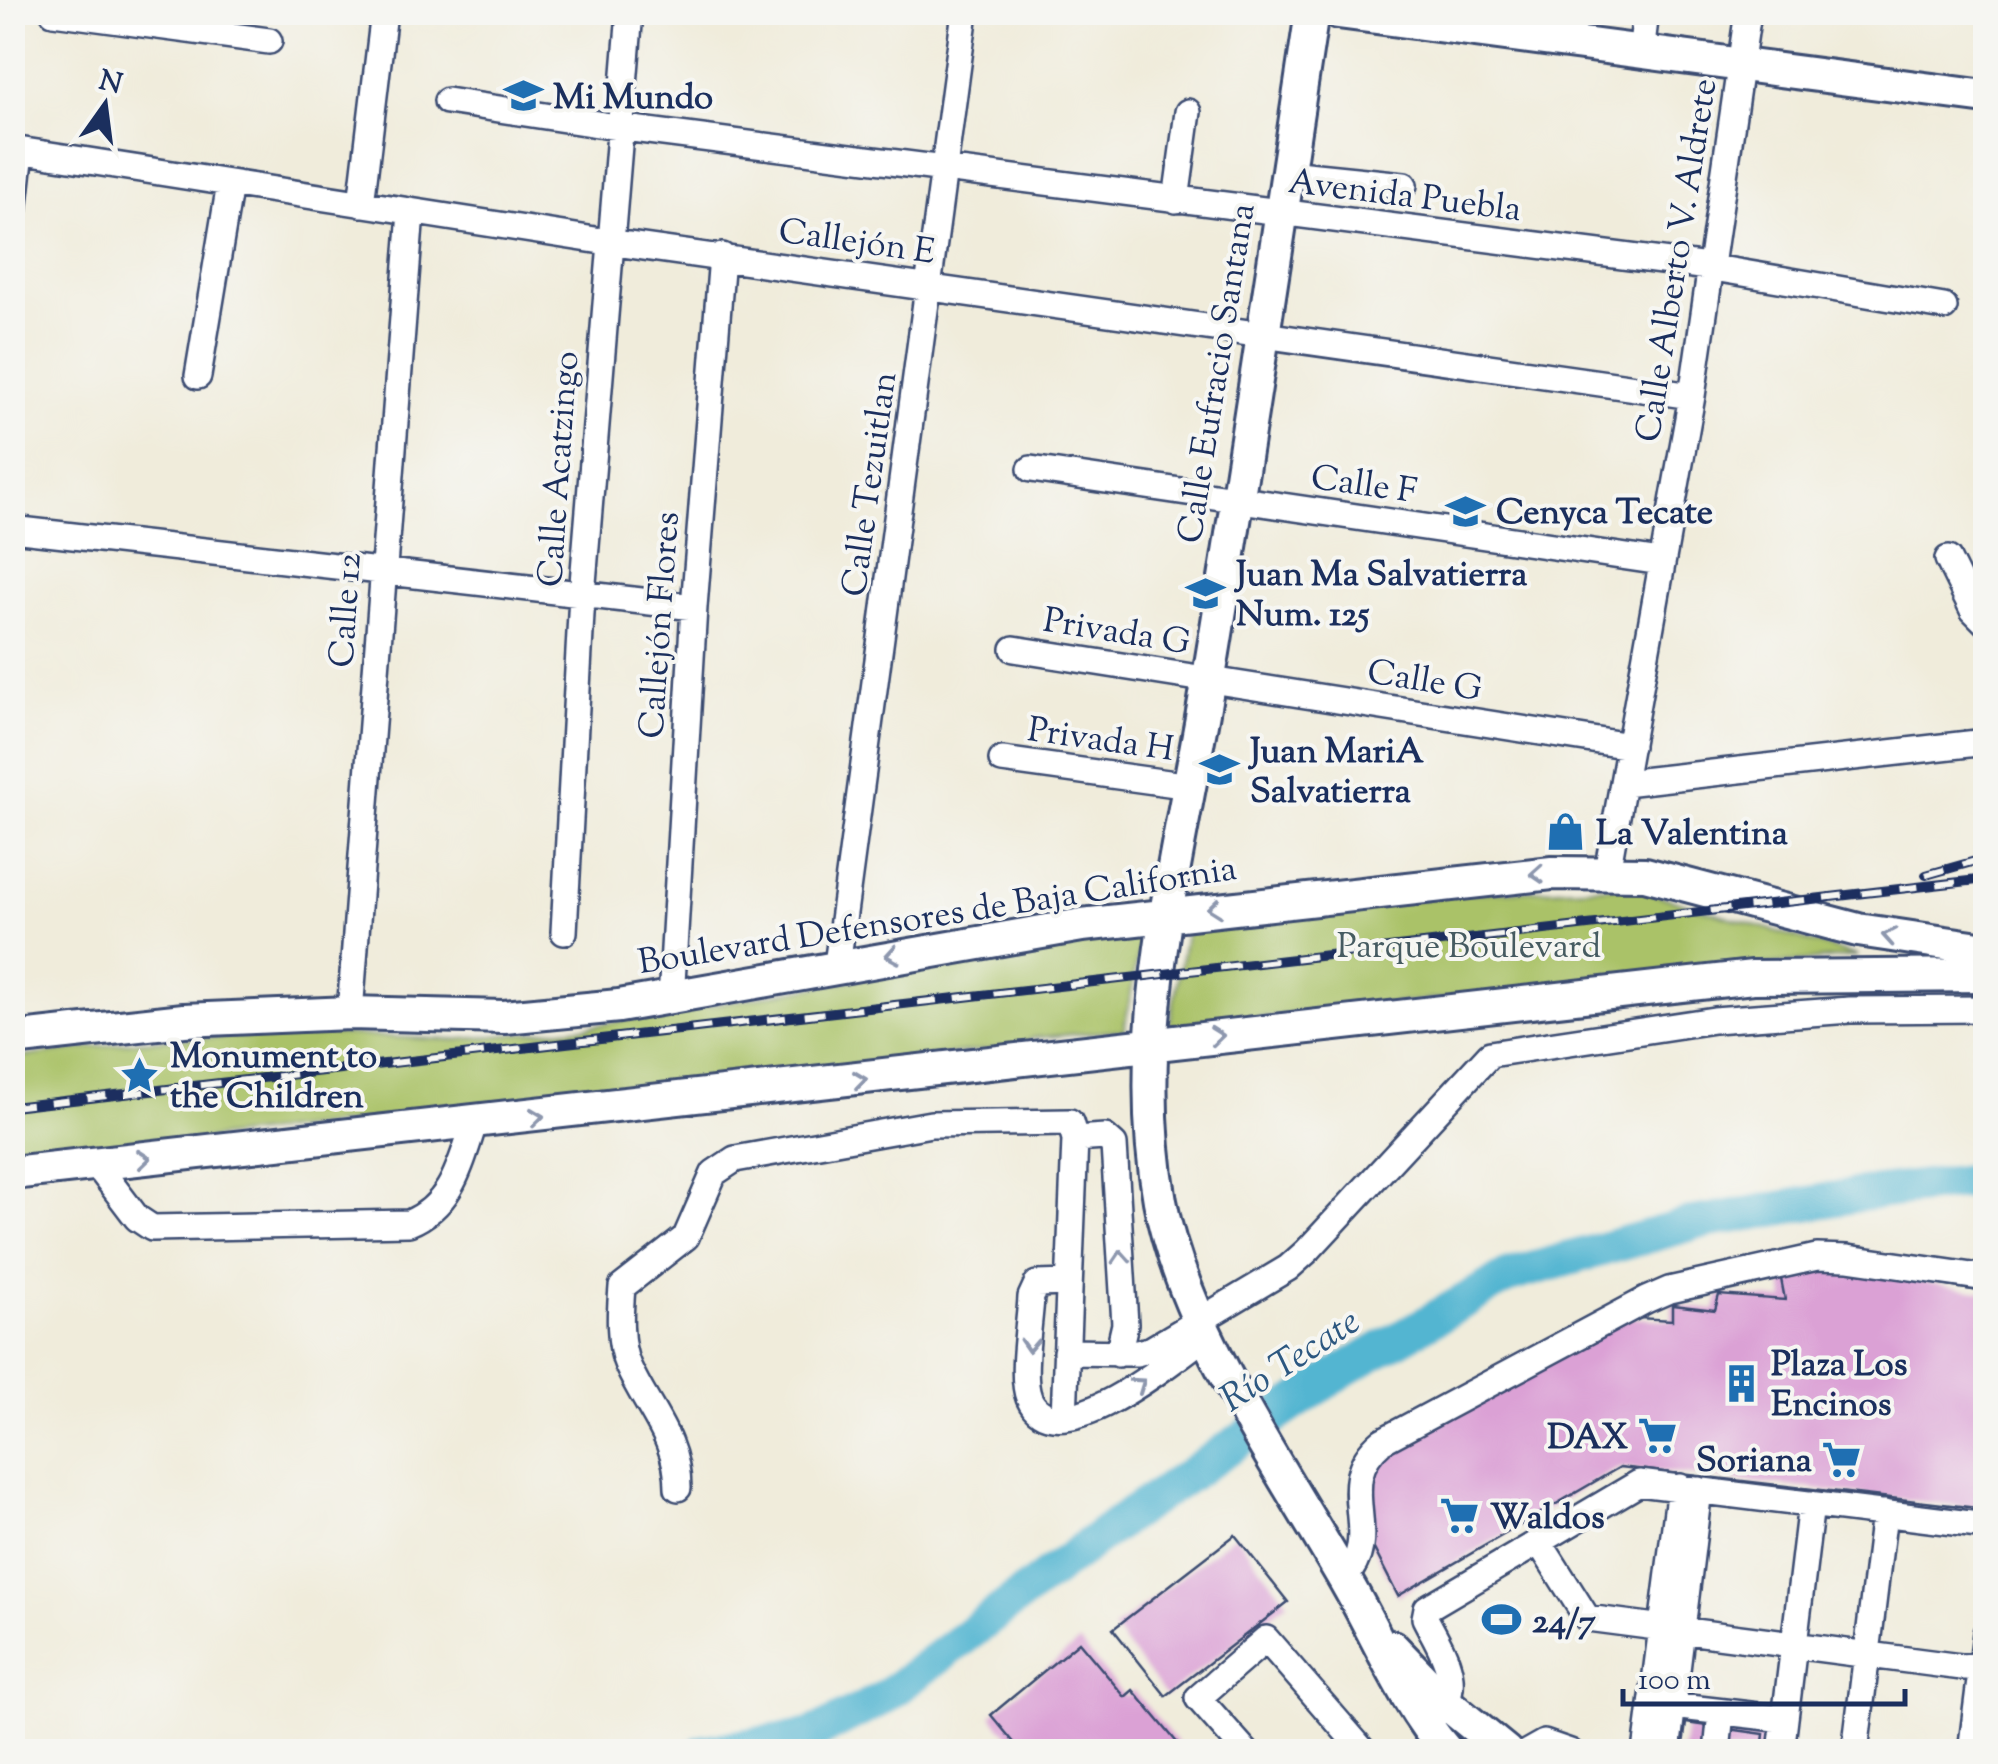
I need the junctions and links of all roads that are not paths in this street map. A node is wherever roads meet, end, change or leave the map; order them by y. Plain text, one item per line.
1 (54, 12) edge
2 (384, 12) edge
3 (630, 12) edge
4 (964, 12) edge
5 (1312, 12) edge
6 (1338, 12) edge
7 (1646, 12) edge
8 (1748, 12) edge
9 (269, 41) dead end
10 (1641, 53) junction
11 (1741, 64) junction
12 (1986, 97) edge
13 (447, 101) dead end
14 (1188, 112) dead end
15 (617, 128) junction
16 (17, 150) edge
17 (942, 170) junction
18 (1288, 173) junction
19 (230, 184) junction
20 (1404, 185) dead end
21 (1176, 200) junction
22 (361, 204) junction
23 (411, 212) junction
24 (1281, 213) junction
25 (12, 230) edge
26 (608, 242) junction
27 (722, 256) junction
28 (1708, 268) junction
29 (930, 285) junction
30 (1944, 307) dead end
31 (1263, 332) junction
32 (198, 376) dead end
33 (1692, 396) junction
34 (1031, 469) dead end
35 (1236, 499) junction
36 (12, 529) edge
37 (1948, 559) dead end
38 (1661, 562) junction
39 (382, 570) junction
40 (582, 595) junction
41 (694, 606) junction
42 (1986, 623) edge
43 (1014, 649) dead end
44 (1209, 680) junction
45 (1986, 742) edge
46 (1630, 746) junction
47 (1002, 760) dead end
48 (1624, 784) junction
49 (1190, 786) junction
50 (1607, 872) junction
51 (1168, 913) junction
52 (564, 932) dead end
53 (1986, 949) edge
54 (837, 966) junction
55 (1986, 975) edge
56 (671, 1000) junction
57 (1986, 1009) edge
58 (350, 1013) junction
59 (12, 1038) edge
60 (1148, 1043) junction
61 (474, 1124) junction
62 (1075, 1138) junction
63 (96, 1164) junction
64 (12, 1173) edge
65 (1986, 1278) edge
66 (1069, 1283) junction
67 (1204, 1329) junction
68 (1066, 1352) junction
69 (1118, 1354) junction
70 (1064, 1418) junction
71 (678, 1488) dead end
72 (1690, 1488) junction
73 (1812, 1504) junction
74 (1884, 1513) junction
75 (1986, 1526) edge
76 (1539, 1542) junction
77 (1344, 1578) junction
78 (1672, 1629) junction
79 (1986, 1633) edge
80 (1794, 1645) junction
81 (1867, 1654) junction
82 (1979, 1671) edge
83 (1672, 1706) junction
84 (1722, 1712) junction
85 (1786, 1719) junction
86 (1440, 1727) edge
87 (1246, 1752) edge
88 (1364, 1752) edge
89 (1506, 1752) edge
90 (1528, 1752) edge
91 (1570, 1752) edge
92 (1646, 1752) edge
93 (1667, 1752) edge
94 (1717, 1752) edge
95 (1782, 1752) edge
96 (1856, 1752) edge
97 (1971, 1752) edge

1 - 9 street
2 - 22 street
3 - 15 street, Calle Acatzingo
4 - 17 street, Calle Tezuitlan
5 - 18 main road, Calle Eufracio Santana
6 - 10 main road
7 - 10 street
8 - 11 street, Calle Alberto V. Aldrete
10 - 11 main road
11 - 12 main road
11 - 28 street, Calle Alberto V. Aldrete
13 - 15 street, Avenida Puebla
14 - 21 street
15 - 17 street, Avenida Puebla
15 - 26 street, Calle Acatzingo
16 - 19 street, Callejón E
16 - 25 street
17 - 21 street, Avenida Puebla
17 - 29 street, Calle Tezuitlan
18 - 20 street
18 - 24 main road, Calle Eufracio Santana
19 - 22 street, Callejón E
19 - 32 street
21 - 24 street, Avenida Puebla
22 - 23 street, Callejón E
23 - 26 street, Callejón E
23 - 39 street, Calle 12
24 - 28 street, Avenida Puebla
24 - 31 main road, Calle Eufracio Santana
26 - 27 street, Callejón E
26 - 40 street, Calle Acatzingo
27 - 29 street, Callejón E
27 - 41 street, Callejón Flores
28 - 30 street, Avenida Puebla
28 - 33 street, Calle Alberto V. Aldrete
29 - 31 street, Callejón E
29 - 54 street, Calle Tezuitlan
31 - 33 street, Callejón E
31 - 35 main road, Calle Eufracio Santana
33 - 38 street, Calle Alberto V. Aldrete
34 - 35 street, Calle F
35 - 38 street, Calle F
35 - 44 main road, Calle Eufracio Santana
36 - 39 street
37 - 42 street
38 - 46 street, Calle Alberto V. Aldrete
39 - 40 street
39 - 58 street, Calle 12
40 - 41 street
40 - 52 street, Calle Acatzingo
41 - 56 street, Callejón Flores
43 - 44 street, Privada G
44 - 46 street, Calle G
44 - 49 main road, Calle Eufracio Santana
45 - 48 street
46 - 48 street, Calle Alberto V. Aldrete
47 - 49 street, Privada H
48 - 50 street, Calle Alberto V. Aldrete
49 - 51 main road, Calle Eufracio Santana
50 -> 51 main road, Boulevard Defensores de Baja California
53 -> 50 main road, Boulevard Defensores de Baja California
51 -> 54 main road, Boulevard Defensores de Baja California
51 - 60 main road, Calle Eufracio Santana
54 - 56 main road, Boulevard Defensores de Baja California
60 -> 55 main road
56 - 58 main road, Boulevard Defensores de Baja California
57 - 67 street
58 - 59 main road, Boulevard Defensores de Baja California
61 -> 60 main road
60 - 67 main road, Calle Eufracio Santana
63 -> 61 main road
61 - 63 street
62 - 66 street
69 -> 62 street
62 - 71 street
63 - 64 main road
65 - 77 street
66 - 68 street
66 -> 70 street
67 - 69 street
70 -> 67 street
67 - 77 main road, Calle Eufracio Santana
68 - 69 street
68 - 70 street
72 - 73 street
72 - 76 street
72 - 78 street
73 - 74 street
73 - 80 street
74 - 75 street
74 - 81 street
76 - 78 street
76 - 86 street
77 - 86 main road, Calle Eufracio Santana
78 - 80 street
78 - 83 street
78 - 92 street
79 - 82 street
80 - 81 street
80 - 85 street
81 - 82 street
81 - 96 street
82 - 97 street
83 - 84 street
83 - 93 street
84 - 85 street
84 - 94 street
85 - 95 street
86 - 89 main road, Calle Eufracio Santana
87 - 88 street
90 - 91 street

